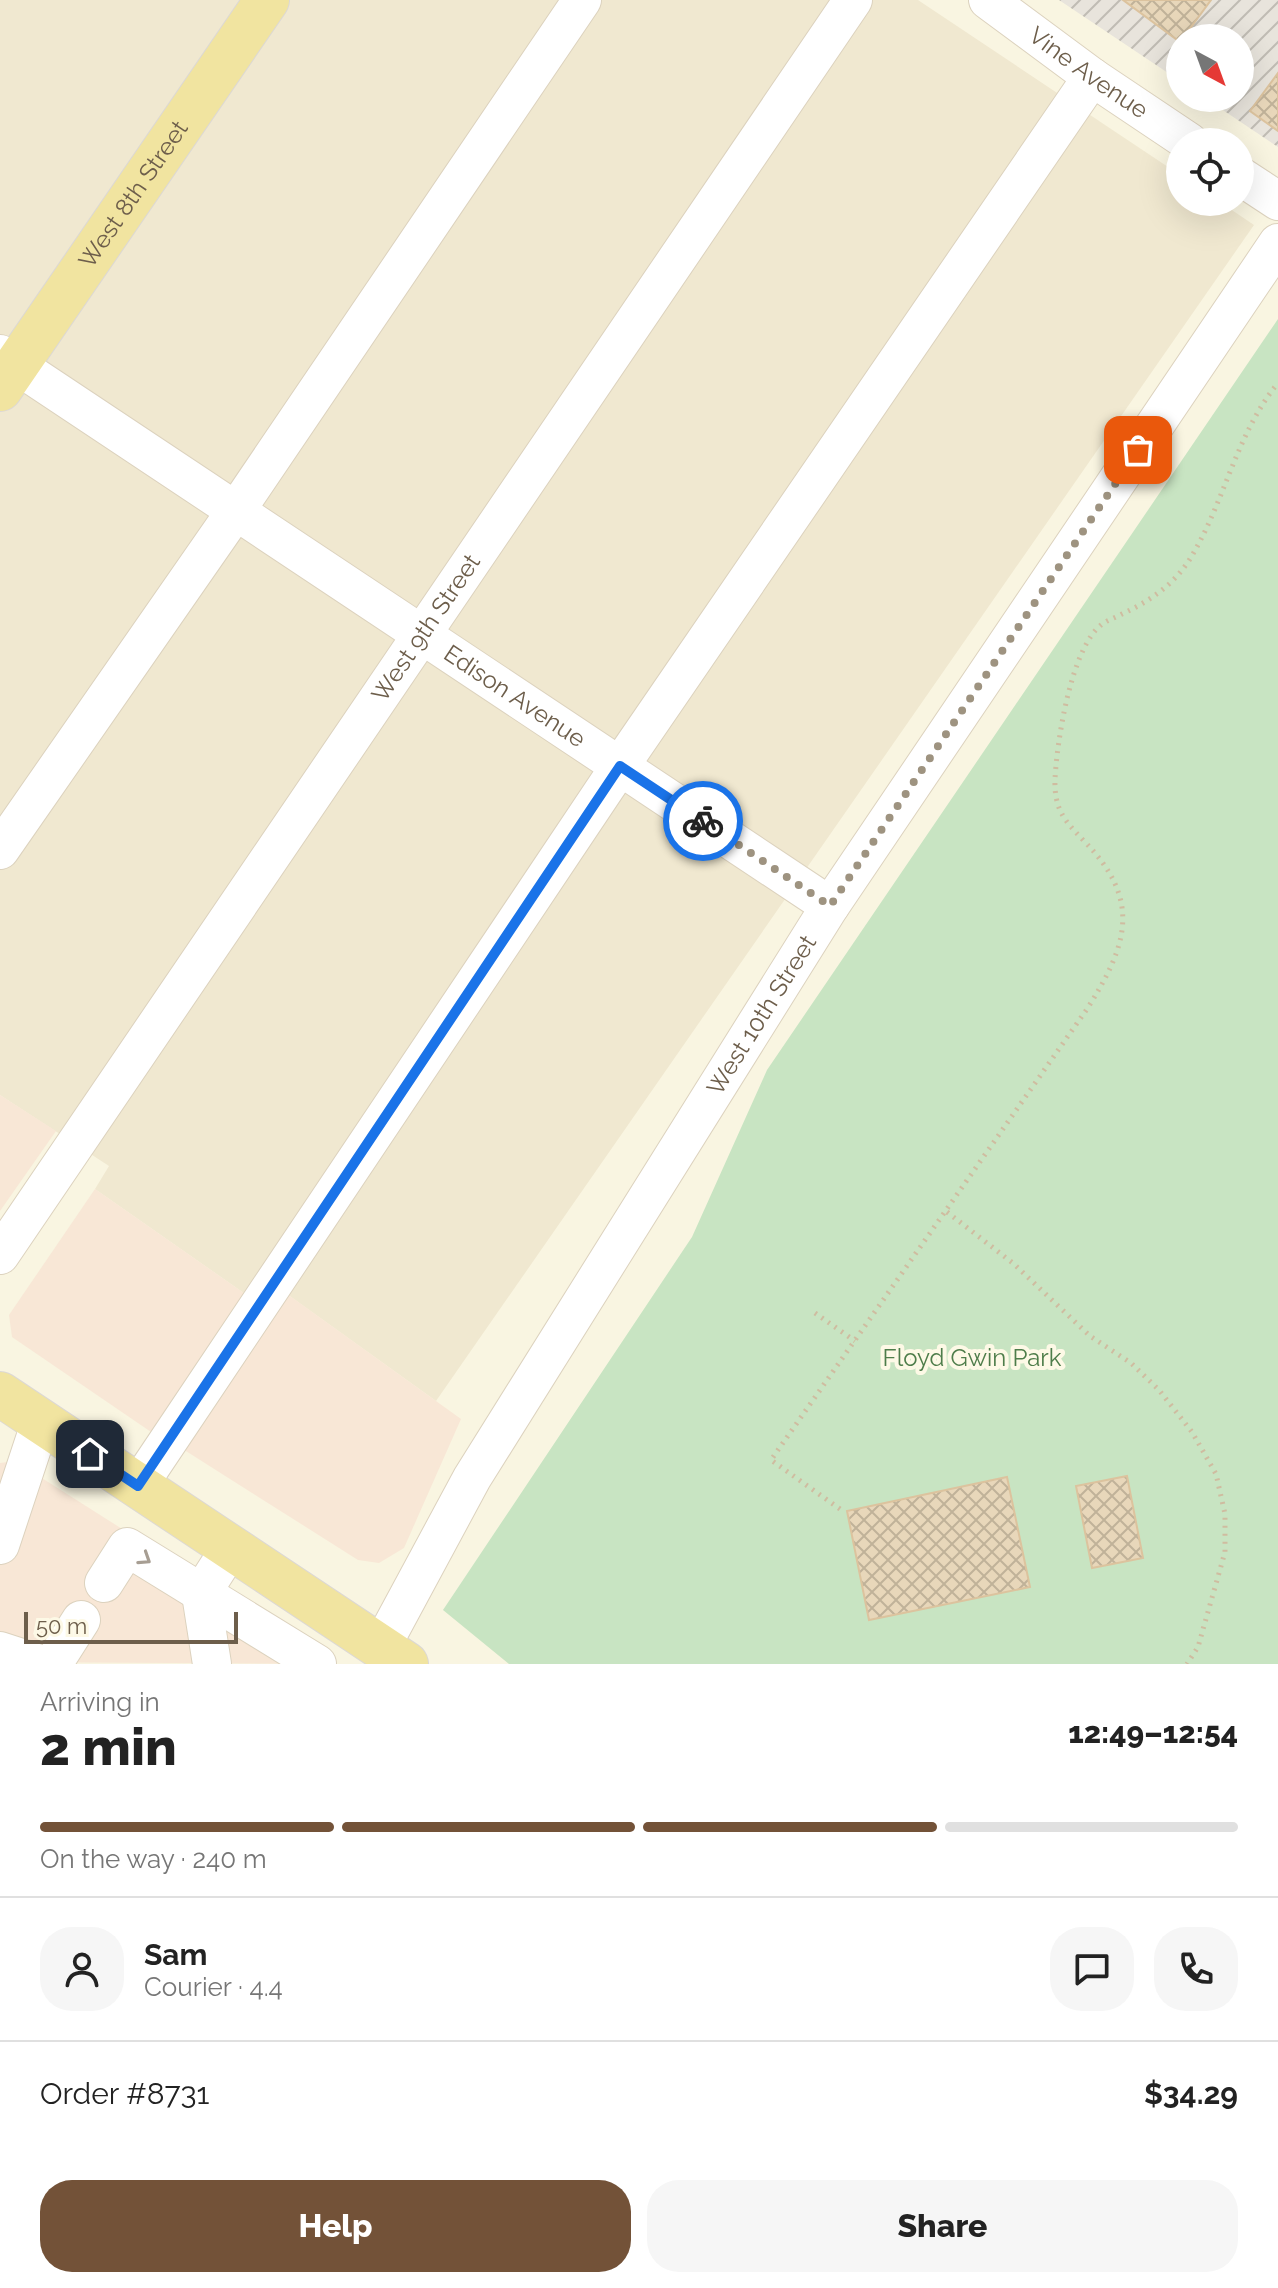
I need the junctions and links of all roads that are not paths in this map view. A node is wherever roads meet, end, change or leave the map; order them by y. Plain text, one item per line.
1 (267, 0) edge
2 (582, 0) edge
3 (853, 0) edge
4 (988, 0) edge
5 (1092, 77) junction
6 (1168, 128) edge
7 (1254, 185) edge
8 (1278, 201) edge
9 (1278, 243) edge
10 (6, 369) edge
11 (235, 512) junction
12 (421, 634) junction
13 (620, 766) junction
14 (0, 850) edge
15 (830, 906) junction
16 (0, 1255) edge
17 (0, 1394) edge
18 (41, 1421) junction
19 (138, 1486) junction
20 (0, 1545) edge
21 (231, 1547) junction
22 (104, 1583) dead end
23 (201, 1594) junction
24 (81, 1620) dead end
25 (340, 1620) junction
26 (0, 1651) edge
27 (216, 1657) edge
28 (398, 1659) edge
29 (40, 1664) edge
30 (53, 1664) edge
31 (317, 1664) edge
32 (324, 1664) edge

1 - 10 main road, West 8th Street
2 - 11 street
3 - 12 street, West 9th Street
4 - 5 street, Vine Avenue
5 - 6 street, Vine Avenue
5 - 13 street
7 - 8 street
9 - 15 street, West 10th Street
10 - 11 street, Edison Avenue
11 - 12 street, Edison Avenue
11 - 14 street
12 - 13 street, Edison Avenue
12 - 16 street, West 9th Street
13 - 15 street, Edison Avenue
13 - 19 street
15 - 28 street, West 10th Street
17 - 18 main road
18 - 19 main road
18 - 20 street
19 - 21 main road
21 - 23 street
21 - 25 main road
22 -> 23 street
23 - 27 street
23 - 31 street
24 - 30 street
25 - 28 main road
25 - 32 street
26 - 29 street

